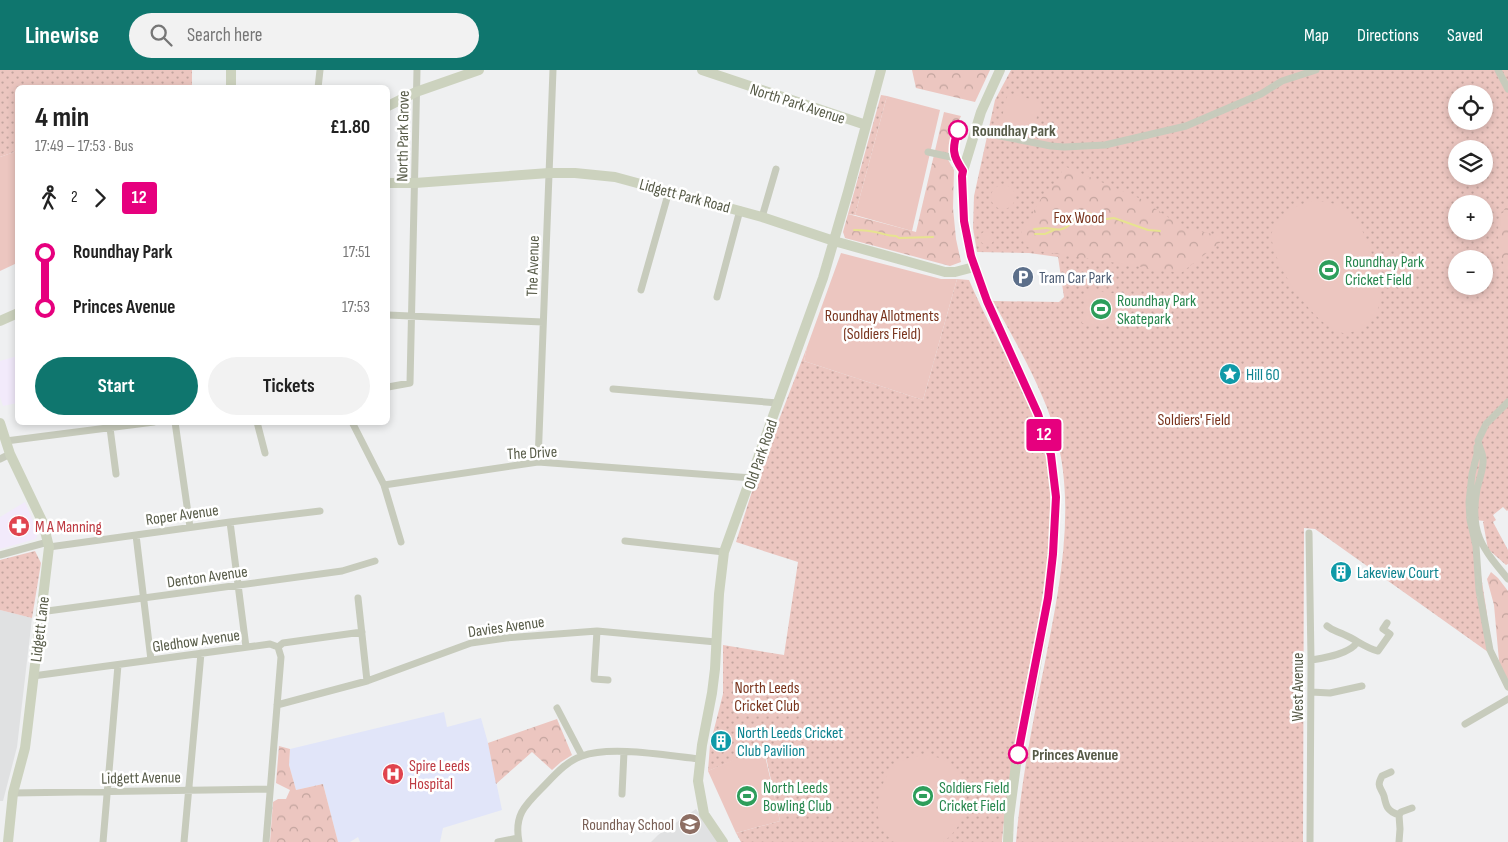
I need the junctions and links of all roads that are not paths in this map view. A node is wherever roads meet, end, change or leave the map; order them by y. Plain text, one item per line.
1 (231, 70) edge
2 (320, 70) edge
3 (417, 70) edge
4 (479, 70) edge
5 (553, 70) edge
6 (702, 70) edge
7 (882, 70) edge
8 (1000, 70) edge
9 (1316, 70) edge
10 (1498, 70) edge
11 (231, 85) edge
12 (318, 85) edge
13 (1508, 89) edge
14 (416, 92) junction
15 (390, 105) edge
16 (866, 125) junction
17 (975, 130) junction
18 (928, 152) dead end
19 (955, 158) dead end
20 (776, 169) dead end
21 (549, 173) junction
22 (390, 183) edge
23 (415, 184) junction
24 (669, 191) junction
25 (740, 210) junction
26 (762, 216) junction
27 (834, 241) junction
28 (974, 267) junction
29 (641, 290) dead end
30 (717, 297) dead end
31 (15, 314) edge
32 (390, 315) edge
33 (410, 317) junction
34 (0, 321) edge
35 (543, 322) junction
36 (390, 387) edge
37 (613, 389) dead end
38 (1508, 402) edge
39 (778, 403) junction
40 (0, 423) edge
41 (175, 425) edge
42 (258, 425) edge
43 (354, 425) edge
44 (111, 426) edge
45 (6, 441) junction
46 (1477, 447) dead end
47 (265, 453) dead end
48 (10, 454) junction
49 (0, 459) edge
50 (538, 462) junction
51 (116, 474) dead end
52 (752, 478) junction
53 (384, 485) junction
54 (320, 511) dead end
55 (230, 522) junction
56 (190, 527) junction
57 (1309, 533) dead end
58 (136, 535) junction
59 (625, 541) dead end
60 (401, 542) dead end
61 (48, 544) junction
62 (724, 552) junction
63 (0, 555) edge
64 (376, 561) dead end
65 (1508, 579) edge
66 (239, 586) junction
67 (143, 598) junction
68 (358, 598) dead end
69 (40, 612) junction
70 (1387, 623) dead end
71 (1327, 626) dead end
72 (597, 630) junction
73 (362, 632) junction
74 (716, 642) junction
75 (1357, 642) junction
76 (246, 647) junction
77 (278, 647) junction
78 (201, 653) junction
79 (151, 660) junction
80 (1311, 660) junction
81 (118, 665) junction
82 (33, 676) junction
83 (608, 680) dead end
84 (367, 681) junction
85 (1362, 686) dead end
86 (1508, 687) edge
87 (1311, 692) junction
88 (1508, 699) edge
89 (277, 705) junction
90 (557, 708) dead end
91 (1465, 724) dead end
92 (624, 752) junction
93 (582, 756) junction
94 (700, 759) junction
95 (1391, 772) dead end
96 (270, 789) junction
97 (189, 790) junction
98 (108, 792) junction
99 (13, 794) junction
100 (622, 794) dead end
101 (1412, 808) dead end
102 (5, 815) edge
103 (1398, 815) junction
104 (518, 840) edge
105 (8, 842) edge
106 (103, 842) edge
107 (184, 842) edge
108 (266, 842) edge
109 (498, 842) edge
110 (723, 842) edge
111 (1008, 842) edge
112 (1310, 842) edge
113 (1399, 842) edge

1 - 11 street
2 - 12 street
3 - 14 street, North Park Grove
4 - 14 street
5 - 21 street, The Avenue
6 - 16 street, North Park Avenue
7 - 16 street, Old Park Road
8 - 17 street
9 - 17 street
10 - 13 street
14 - 15 street
14 - 23 street, North Park Grove
16 - 27 street, Old Park Road
17 - 28 street
18 - 19 street
20 - 26 street
21 - 23 street, Lidgett Park Road
21 - 24 street, Lidgett Park Road
21 - 35 street, The Avenue
22 - 23 street, Lidgett Park Road
23 - 33 street, North Park Grove
24 - 25 street, Lidgett Park Road
24 - 29 street
25 - 26 street, Lidgett Park Road
25 - 30 street
26 - 27 street, Lidgett Park Road
27 - 28 street, Lidgett Park Road
27 - 39 street, Old Park Road
28 - 111 street
31 - 34 street
32 - 33 street
33 - 35 street
33 - 36 street, North Park Grove
35 - 50 street, The Avenue
37 - 39 street
38 - 65 street
39 - 52 street, Old Park Road
40 - 45 street, Lidgett Lane
41 - 56 street
42 - 47 street
43 - 53 street
44 - 45 street
44 - 51 street
45 - 48 street, Lidgett Lane
46 - 86 street
48 - 49 street
48 - 61 street, Lidgett Lane
50 - 52 street, The Drive
50 - 53 street, The Drive
52 - 62 street, Old Park Road
53 - 60 street
54 - 55 street, Roper Avenue
55 - 56 street, Roper Avenue
55 - 66 street
56 - 58 street, Roper Avenue
57 - 80 street, West Avenue
58 - 61 street, Roper Avenue
58 - 67 street
59 - 62 street
61 - 63 street, Roper Avenue
61 - 69 street, Lidgett Lane
62 - 74 street, Old Park Road
64 - 66 street, Denton Avenue
66 - 67 street, Denton Avenue
66 - 76 street
67 - 69 street, Denton Avenue
67 - 79 street
68 - 73 street
69 - 82 street, Lidgett Lane
70 - 75 street
71 - 75 street
72 - 74 street, Davies Avenue
72 - 83 street
72 - 84 street, Davies Avenue
73 - 77 street, Gledhow Avenue
73 - 84 street
74 - 94 street, Old Park Road
75 - 80 street
76 - 77 street, Gledhow Avenue
76 - 78 street, Gledhow Avenue
77 - 89 street
78 - 79 street, Gledhow Avenue
78 - 97 street
79 - 81 street, Gledhow Avenue
80 - 87 street, West Avenue
81 - 82 street, Gledhow Avenue
81 - 98 street
82 - 99 street, Lidgett Lane
84 - 89 street, Davies Avenue
85 - 87 street
87 - 112 street, West Avenue
88 - 91 street
89 - 96 street
90 - 93 street
92 - 93 street
92 - 94 street
92 - 100 street
93 - 104 street
94 - 110 street, Old Park Road
95 - 103 street
96 - 97 street, Lidgett Avenue
96 - 108 street
97 - 98 street, Lidgett Avenue
97 - 107 street
98 - 99 street, Lidgett Avenue
98 - 106 street
99 - 102 street, Lidgett Lane
101 - 103 street
102 - 105 street, Lidgett Lane
103 - 113 street
104 - 109 street

